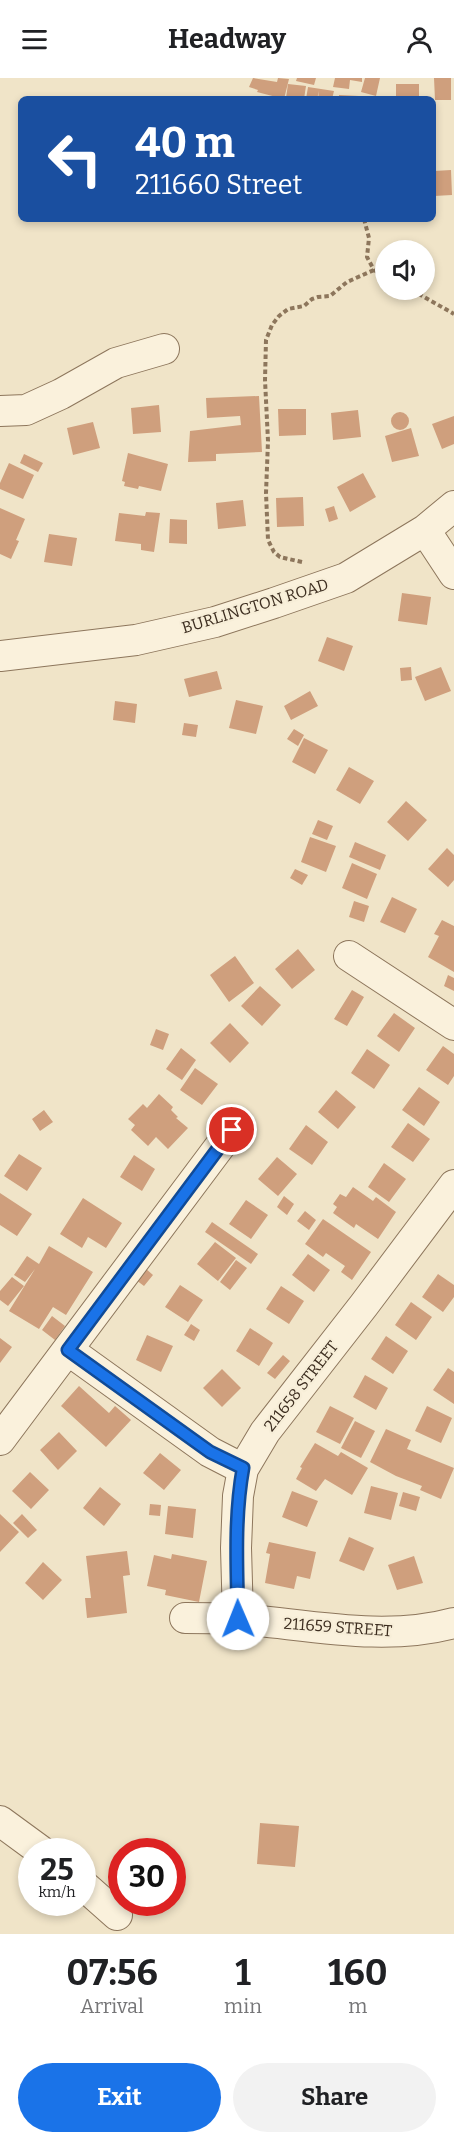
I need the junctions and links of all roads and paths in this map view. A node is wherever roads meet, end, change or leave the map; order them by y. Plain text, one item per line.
1 (365, 222) edge
2 (374, 270) joint
3 (430, 300) edge
4 (454, 314) edge
5 (164, 349) dead end
6 (0, 411) edge
7 (454, 506) edge
8 (425, 530) junction
9 (308, 562) dead end
10 (454, 574) edge
11 (0, 657) edge
12 (349, 956) dead end
13 (454, 1025) edge
14 (232, 1130) dead end
15 (454, 1185) edge
16 (68, 1350) junction
17 (0, 1440) edge
18 (243, 1468) junction
19 (185, 1618) dead end
20 (238, 1619) junction
21 (454, 1623) edge
22 (0, 1821) edge
23 (23, 1838) edge
24 (96, 1896) edge
25 (108, 1907) edge

1 - 2 path
2 - 9 path
3 - 4 path
5 - 6 street
7 - 8 street, BURLINGTON ROAD
8 - 10 street
8 - 11 street, BURLINGTON ROAD
12 - 13 street
14 - 16 street
15 - 18 street, 211658 STREET
16 - 17 street
16 - 18 street
18 - 20 street, 211658 STREET
19 - 20 street, 211659 STREET
20 - 21 street, 211659 STREET
22 - 23 street
24 - 25 street

